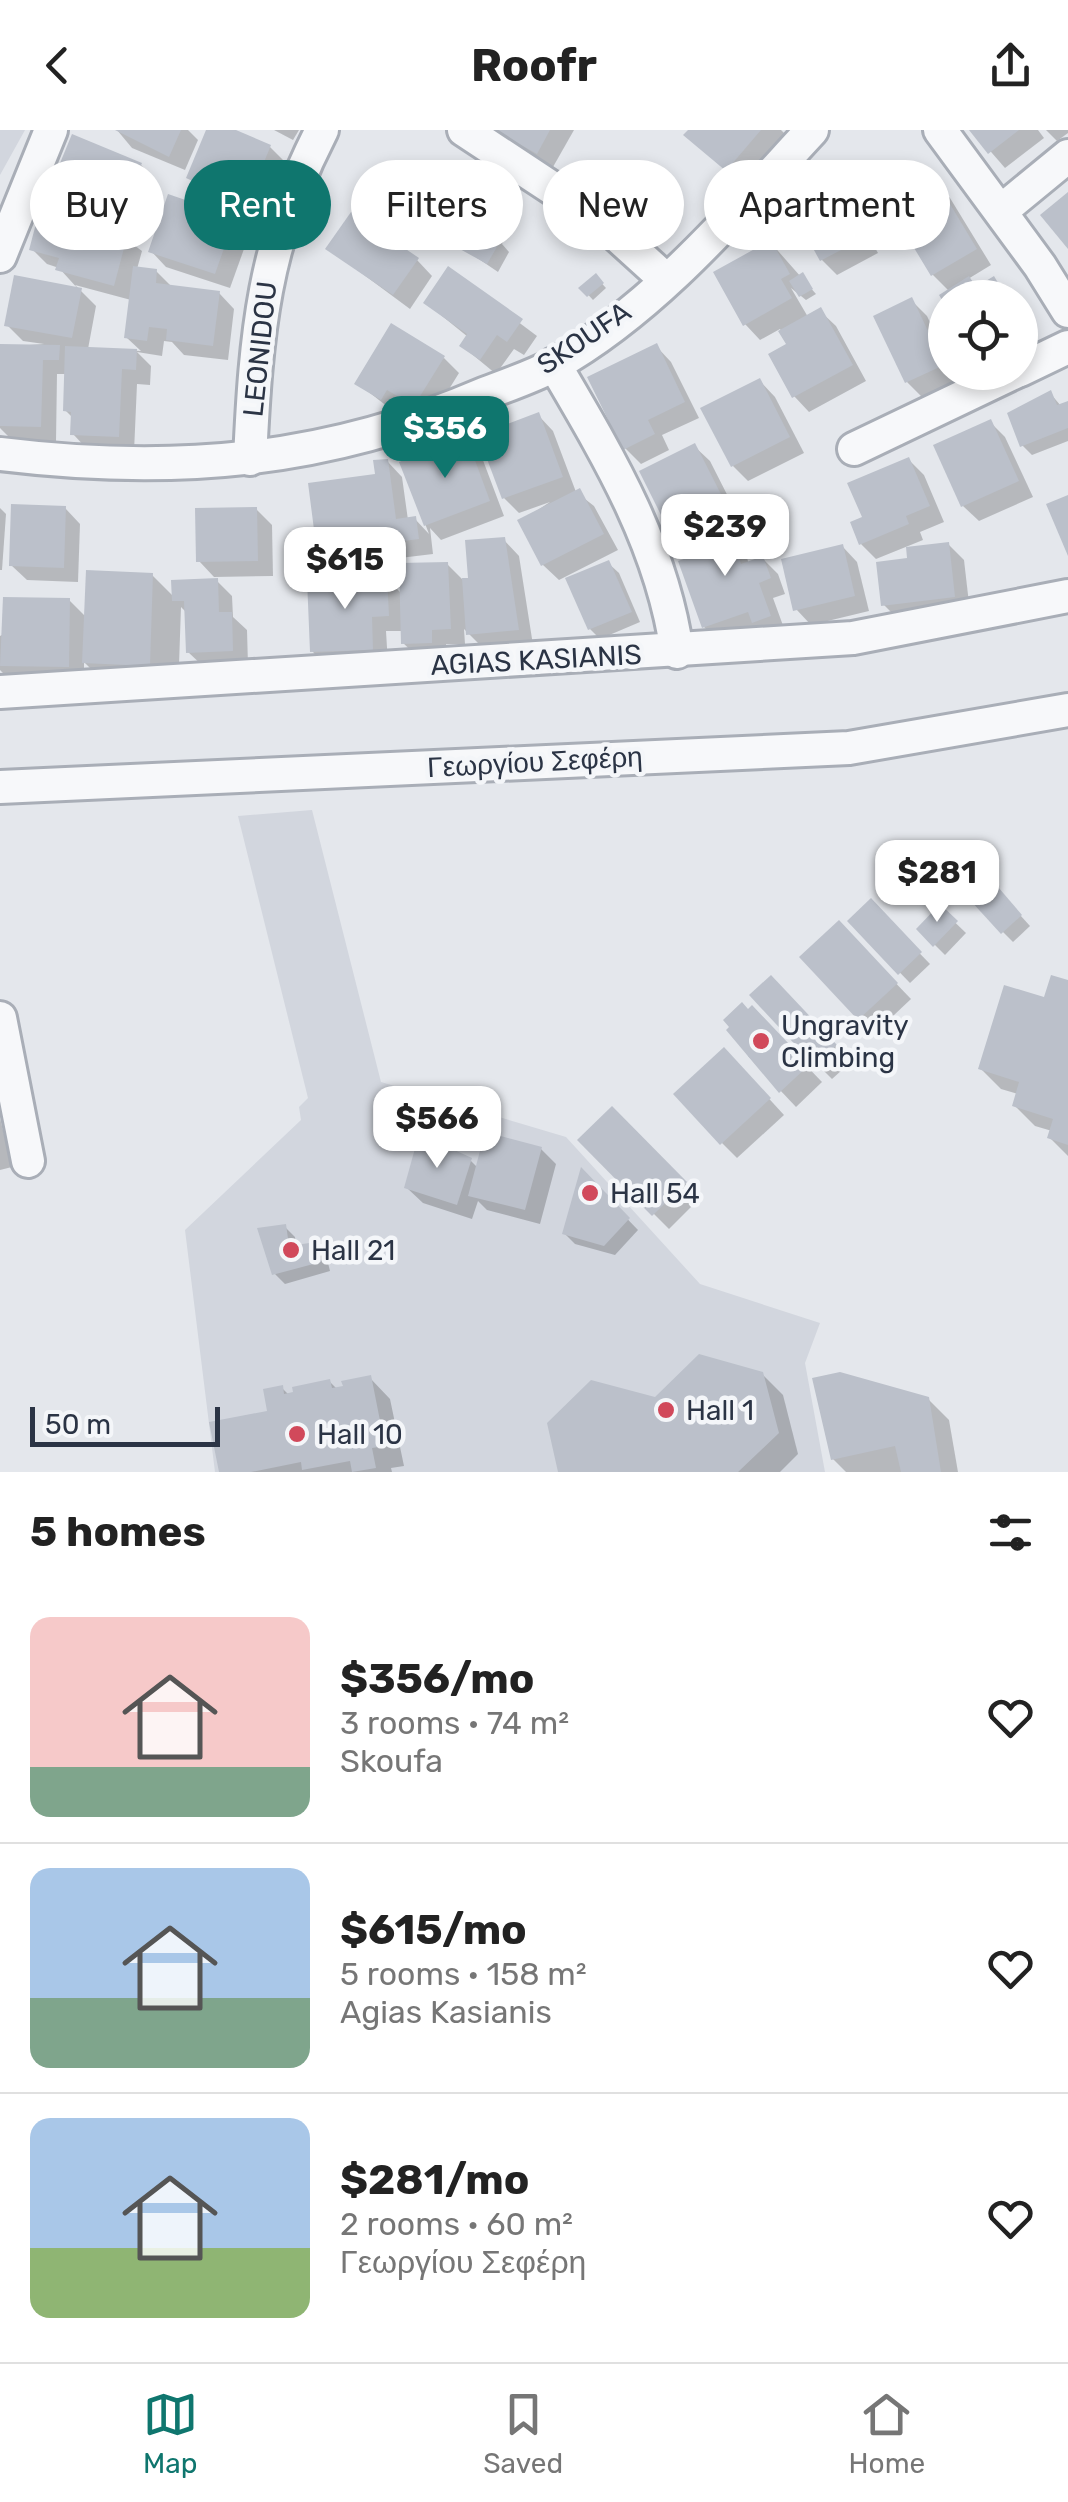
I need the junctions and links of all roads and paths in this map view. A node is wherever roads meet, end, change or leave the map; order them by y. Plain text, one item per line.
1 (52, 130) edge
2 (322, 130) edge
3 (464, 130) edge
4 (812, 130) edge
5 (940, 130) edge
6 (1068, 156) edge
7 (7, 211) edge
8 (1001, 211) junction
9 (0, 256) edge
10 (665, 280) junction
11 (1068, 311) edge
12 (1068, 347) edge
13 (1038, 361) edge
14 (554, 364) junction
15 (977, 390) edge
16 (854, 449) dead end
17 (0, 454) edge
18 (250, 459) junction
19 (1068, 596) edge
20 (677, 652) junction
21 (0, 692) edge
22 (1068, 710) edge
23 (0, 787) edge
24 (0, 1018) edge
25 (28, 1160) dead end

1 - 7 street
2 - 18 street, LEONIDOU
3 - 10 street
4 - 10 street, SKOUFA
5 - 8 street
6 - 8 street
7 - 9 street
8 - 11 street
10 - 14 street, SKOUFA
12 - 13 street
14 - 18 street, SKOUFA
14 - 20 street
15 - 16 street
17 - 18 street, SKOUFA
19 - 20 street, AGIAS KASIANIS
20 - 21 street, AGIAS KASIANIS
22 - 23 street, Γεωργίου Σεφέρη
24 - 25 street

